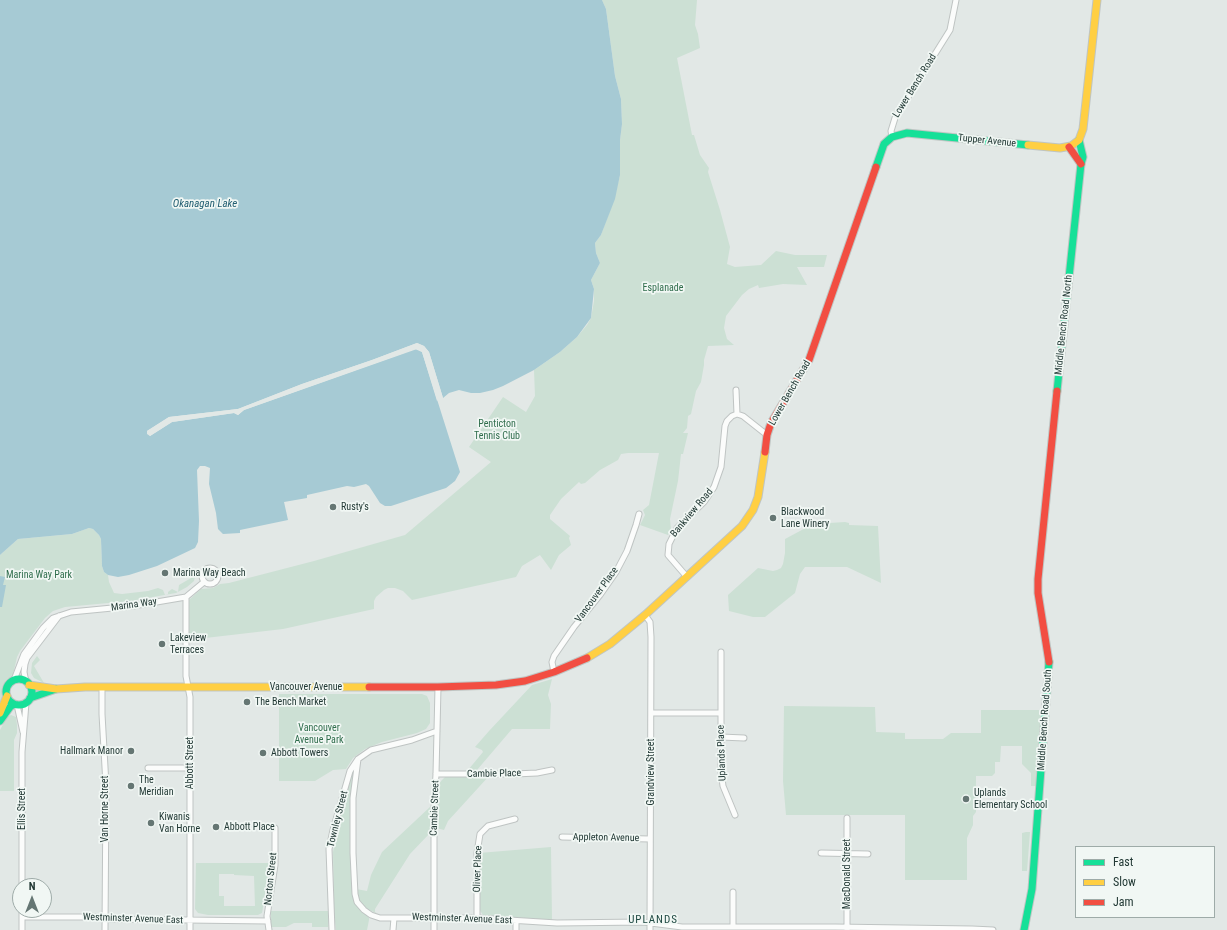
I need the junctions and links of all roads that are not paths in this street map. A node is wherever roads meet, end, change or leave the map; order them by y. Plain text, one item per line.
1 (956, 0) edge
2 (1097, 0) edge
3 (892, 137) junction
4 (1079, 140) junction
5 (1069, 147) junction
6 (1081, 164) junction
7 (736, 390) dead end
8 (737, 414) junction
9 (767, 435) junction
10 (639, 514) dead end
11 (687, 576) junction
12 (204, 582) dead end
13 (186, 597) junction
14 (60, 615) junction
15 (645, 615) junction
16 (721, 652) dead end
17 (1048, 652) joint
18 (554, 672) junction
19 (14, 680) junction
20 (28, 683) junction
21 (102, 687) junction
22 (188, 687) junction
23 (438, 687) junction
24 (56, 689) junction
25 (7, 696) junction
26 (28, 700) junction
27 (15, 704) junction
28 (0, 713) edge
29 (651, 713) junction
30 (721, 713) junction
31 (0, 721) edge
32 (437, 731) junction
33 (23, 732) junction
34 (721, 738) junction
35 (744, 738) dead end
36 (358, 760) junction
37 (148, 768) dead end
38 (189, 768) junction
39 (552, 770) dead end
40 (436, 774) junction
41 (735, 815) dead end
42 (847, 818) dead end
43 (515, 819) dead end
44 (275, 828) dead end
45 (562, 837) dead end
46 (650, 839) junction
47 (821, 853) dead end
48 (847, 854) junction
49 (868, 854) dead end
50 (22, 878) edge
51 (733, 892) dead end
52 (434, 917) junction
53 (22, 918) edge
54 (52, 918) edge
55 (394, 918) junction
56 (477, 918) junction
57 (105, 919) junction
58 (190, 920) junction
59 (516, 920) junction
60 (268, 921) junction
61 (650, 923) junction
62 (733, 927) junction
63 (847, 929) edge
64 (927, 929) edge
65 (22, 930) edge
66 (105, 930) edge
67 (190, 930) edge
68 (269, 930) edge
69 (332, 930) edge
70 (393, 930) edge
71 (434, 930) edge
72 (516, 930) edge
73 (650, 930) edge
74 (993, 930) edge
75 (1024, 930) edge

1 - 3 street, Lower Bench Road
2 - 4 street, Middle Bench Road North
3 - 5 street, Tupper Avenue
3 - 9 street, Lower Bench Road
4 - 5 street
4 - 6 street, Middle Bench Road North
5 - 6 street
6 - 17 street, Middle Bench Road North
7 - 8 street
8 - 9 street
8 - 11 street, Bankview Road
9 - 11 street, Lower Bench Road
10 - 18 street, Vancouver Place
11 - 15 street, Lower Bench Road
12 - 13 street
13 - 14 street, Marina Way
13 - 22 street, Abbott Street
14 - 19 street, Marina Way
14 - 20 street
15 - 18 street, Lower Bench Road
15 - 29 street, Grandview Street
16 - 30 street, Uplands Place
17 - 75 street, Middle Bench Road South
18 - 23 street, Vancouver Avenue
19 - 20 street
19 - 25 street
20 - 24 street, Vancouver Avenue
20 - 26 street
21 - 22 street, Vancouver Avenue
21 - 24 street, Vancouver Avenue
21 - 57 street, Van Horne Street
22 - 23 street, Vancouver Avenue
22 - 38 street, Abbott Street
23 - 32 street, Cambie Street
24 - 26 street, Vancouver Avenue
25 - 27 street
25 - 28 street
26 - 27 street
26 - 33 street, Ellis Street
27 - 31 street
27 - 33 street, Ellis Street
29 - 30 street
29 - 46 street, Grandview Street
30 - 34 street, Uplands Place
32 - 36 street
32 - 40 street, Cambie Street
33 - 50 street, Ellis Street
34 - 35 street
34 - 41 street, Uplands Place
36 - 55 street, Westminster Avenue East
36 - 69 street, Townley Street
37 - 38 street
38 - 58 street, Abbott Street
39 - 40 street, Cambie Place
40 - 52 street, Cambie Street
42 - 48 street, MacDonald Street
43 - 56 street, Oliver Place
44 - 60 street, Norton Street
45 - 46 street, Appleton Avenue
46 - 61 street, Grandview Street
47 - 48 street
48 - 49 street
48 - 63 street, MacDonald Street
51 - 62 street
52 - 55 street, Westminster Avenue East
52 - 56 street, Westminster Avenue East
52 - 71 street, Cambie Street
53 - 65 street
54 - 57 street, Westminster Avenue East
55 - 70 street
56 - 59 street, Westminster Avenue East
57 - 58 street, Westminster Avenue East
57 - 66 street, Van Horne Street
58 - 60 street, Westminster Avenue East
58 - 67 street, Abbott Street
59 - 61 street, Westminster Avenue East
59 - 72 street
60 - 68 street, Norton Street
61 - 62 street, Westminster Avenue East
61 - 73 street, Grandview Street
62 - 63 street, Westminster Avenue East
63 - 64 street, Westminster Avenue East
64 - 74 street, Westminster Avenue East

